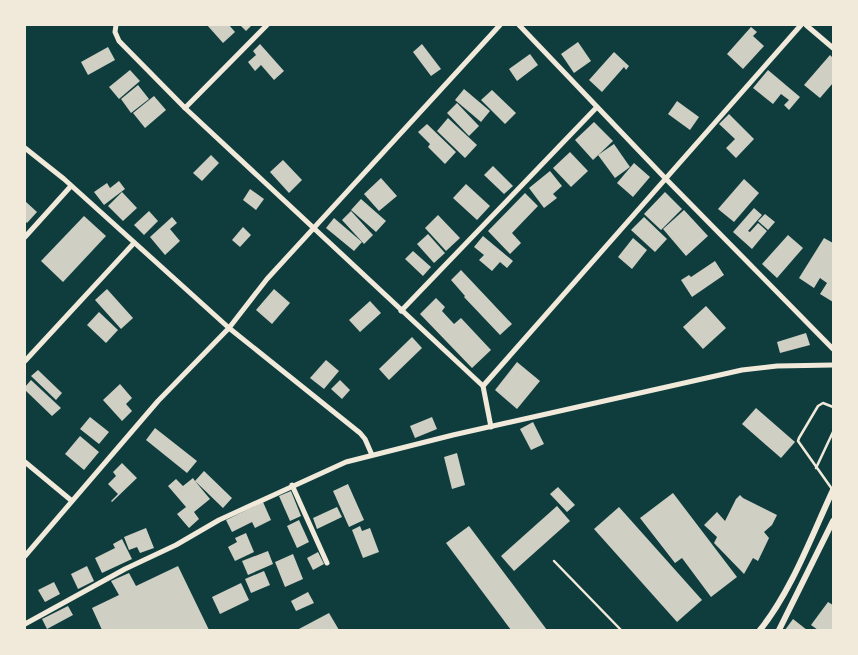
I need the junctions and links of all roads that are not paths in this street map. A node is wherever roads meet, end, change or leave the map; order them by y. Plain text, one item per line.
1 (116, 25) edge
2 (267, 25) edge
3 (500, 25) edge
4 (519, 25) edge
5 (801, 25) edge
6 (806, 25) edge
7 (833, 48) edge
8 (597, 107) junction
9 (185, 108) junction
10 (25, 148) edge
11 (665, 178) junction
12 (71, 186) junction
13 (313, 228) junction
14 (25, 237) edge
15 (134, 243) junction
16 (401, 311) junction
17 (229, 328) junction
18 (833, 349) edge
19 (25, 361) edge
20 (833, 365) edge
21 (482, 386) junction
22 (833, 407) edge
23 (491, 427) junction
24 (833, 432) edge
25 (372, 455) junction
26 (25, 462) edge
27 (816, 468) junction
28 (292, 486) junction
29 (833, 491) edge
30 (72, 501) junction
31 (833, 521) edge
32 (25, 556) edge
33 (554, 561) dead end
34 (327, 563) dead end
35 (25, 624) edge
36 (621, 630) edge
37 (760, 630) edge
38 (779, 630) edge

1 - 9 street
2 - 9 street
3 - 13 street
4 - 8 street
5 - 11 street
6 - 7 street
8 - 11 street
8 - 16 street
9 - 13 street
10 - 12 street
11 - 18 street
11 - 21 street
12 - 14 street
12 - 15 street
13 - 16 street
13 - 17 street
15 - 17 street
15 - 19 street
16 - 21 street
17 - 25 street
17 - 30 street
20 - 23 street
21 - 23 street
22 - 27 lane
23 - 25 street
24 - 27 lane
25 - 28 street
26 - 30 street
27 - 29 lane
28 - 34 street
28 - 35 street
29 - 37 street
30 - 32 street
31 - 38 street
33 - 36 lane

